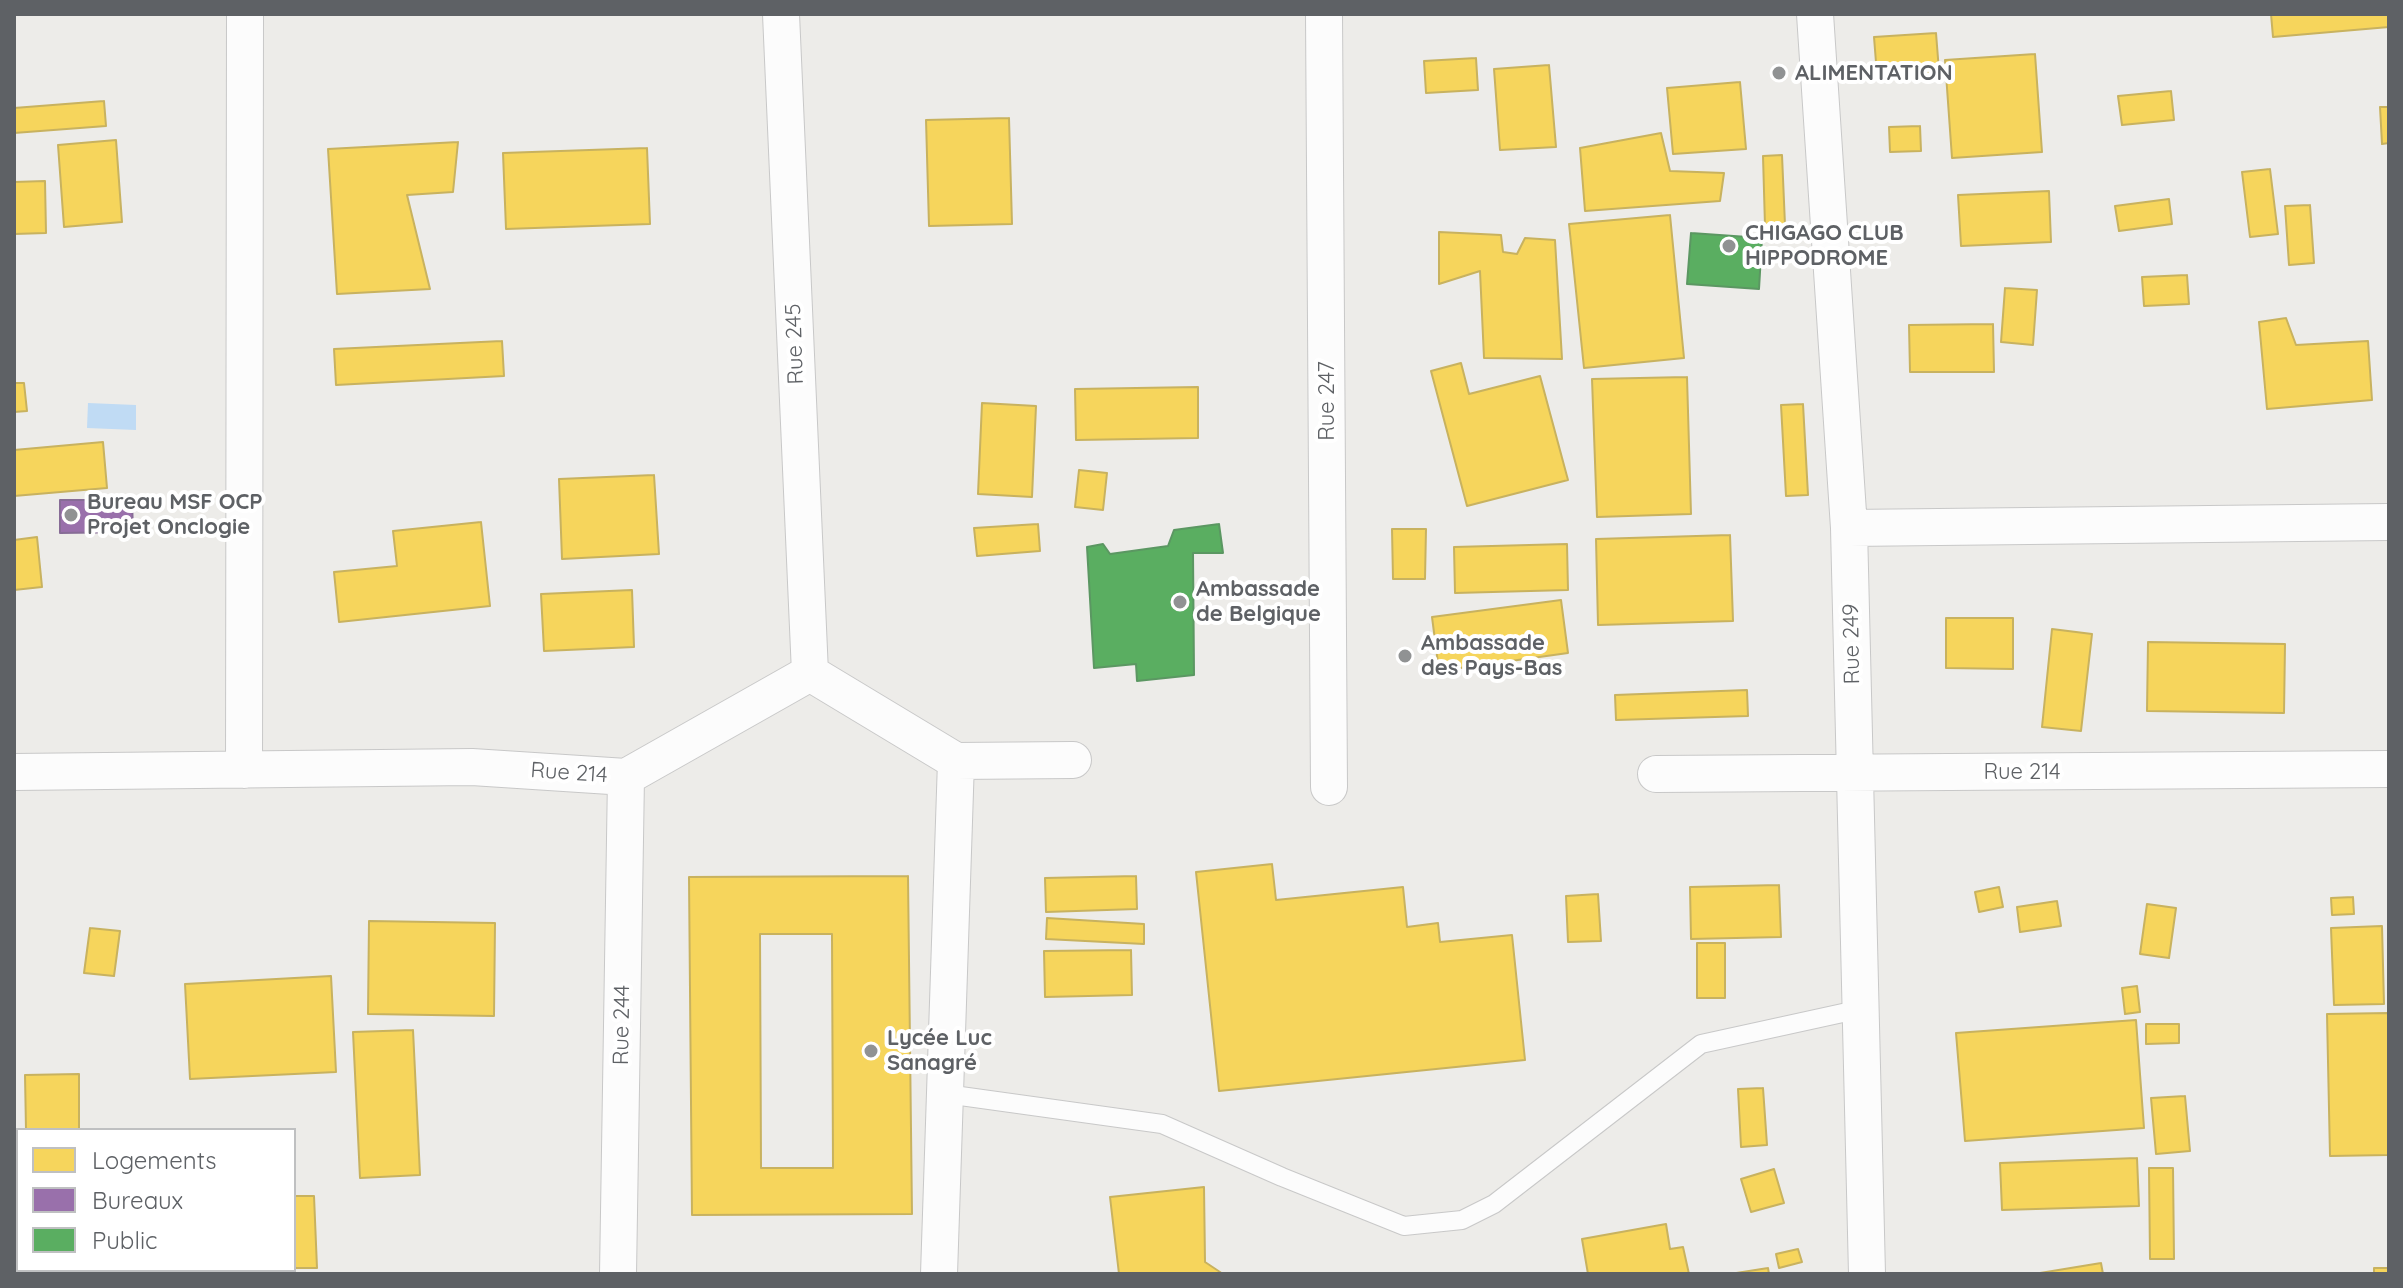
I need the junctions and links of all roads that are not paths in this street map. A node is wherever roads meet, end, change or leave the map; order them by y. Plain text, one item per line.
1 (245, 14) edge
2 (781, 14) edge
3 (1324, 14) edge
4 (1815, 14) edge
5 (2389, 522) edge
6 (1849, 528) junction
7 (810, 673) junction
8 (1073, 760) dead end
9 (956, 761) junction
10 (2389, 769) edge
11 (244, 770) junction
12 (14, 772) edge
13 (1855, 773) junction
14 (1656, 774) dead end
15 (626, 777) junction
16 (1329, 787) dead end
17 (1861, 1009) junction
18 (946, 1094) junction
19 (618, 1274) edge
20 (939, 1274) edge
21 (1867, 1274) edge

1 - 11 street
2 - 7 street, Rue 245
3 - 16 street, Rue 247
4 - 6 street, Rue 249
5 - 6 street
6 - 13 street, Rue 249
7 - 9 street
7 - 15 street, Rue 214
8 - 9 street
9 - 18 street
10 - 13 street, Rue 214
11 - 12 street, Rue 214
11 - 15 street, Rue 214
13 - 14 street, Rue 214
13 - 17 street, Rue 249
15 - 19 street, Rue 244
17 - 18 lane
17 - 21 street, Rue 249
18 - 20 street

